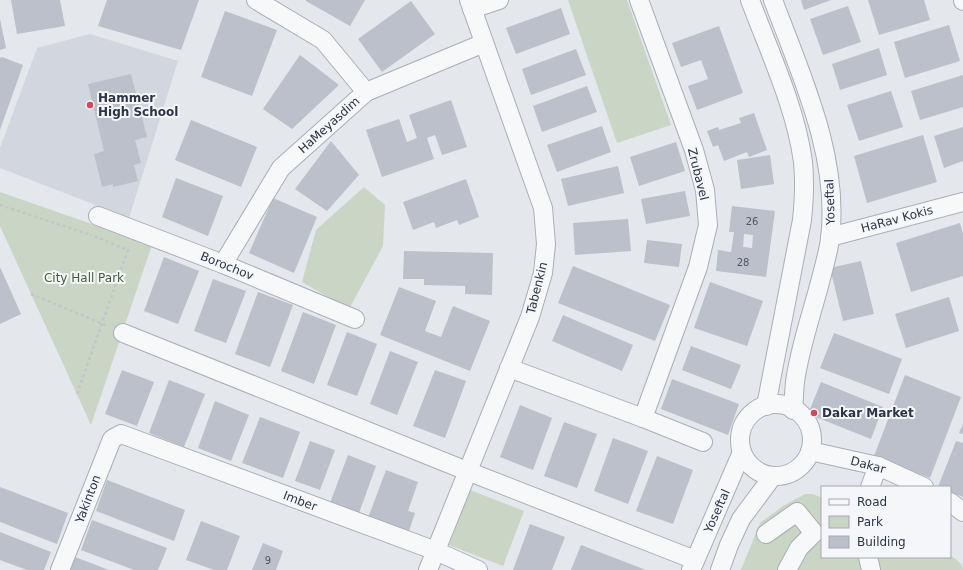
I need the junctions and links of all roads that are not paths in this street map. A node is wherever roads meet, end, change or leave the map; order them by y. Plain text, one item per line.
1 (256, 0) edge
2 (499, 0) edge
3 (639, 0) edge
4 (750, 0) edge
5 (773, 0) edge
6 (470, 5) edge
7 (484, 43) junction
8 (366, 92) junction
9 (963, 202) edge
10 (98, 216) road end
11 (830, 237) junction
12 (223, 264) junction
13 (355, 319) dead end
14 (123, 333) road end
15 (509, 368) junction
16 (766, 406) junction
17 (794, 410) junction
18 (644, 418) junction
19 (121, 434) joint
20 (703, 442) dead end
21 (810, 451) junction
22 (742, 452) junction
23 (878, 466) junction
24 (467, 471) junction
25 (773, 476) junction
26 (870, 486) edge
27 (922, 486) edge
28 (951, 502) edge
29 (951, 503) edge
30 (963, 507) edge
31 (963, 512) edge
32 (818, 531) edge
33 (766, 534) dead end
34 (436, 552) junction
35 (868, 558) edge
36 (693, 565) edge
37 (60, 570) edge
38 (428, 570) edge
39 (478, 570) edge
40 (720, 570) edge
41 (786, 570) edge
42 (871, 570) edge

1 - 8 street
2 - 6 street
3 - 18 street, Zrubavel
4 - 16 street, Yoseftal
5 - 11 street, Yoseftal
6 - 7 street, Tabenkin
7 - 8 street, HaMeyasdim
7 - 15 street, Tabenkin
8 - 12 street, HaMeyasdim
9 - 11 street, HaRav Kokis
10 - 12 street, Borochov
11 - 17 street, Yoseftal
12 - 13 street, Borochov
14 - 24 street
15 - 18 street
15 - 24 street, Tabenkin
16 - 17 street
16 - 22 street
17 - 21 street
18 - 20 street
19 - 34 street, Imber
19 - 37 street, Yakinton
21 - 23 street, Dakar
21 - 25 street
22 - 25 street
22 - 36 street, Yoseftal
23 - 26 street
23 - 27 street, Dakar
24 - 34 street, Tabenkin
24 - 36 street
25 - 40 street, Yoseftal
28 - 30 street
29 - 31 street
32 - 33 street
32 - 41 street
34 - 38 street, Tabenkin
34 - 39 street, Imber
35 - 42 street

